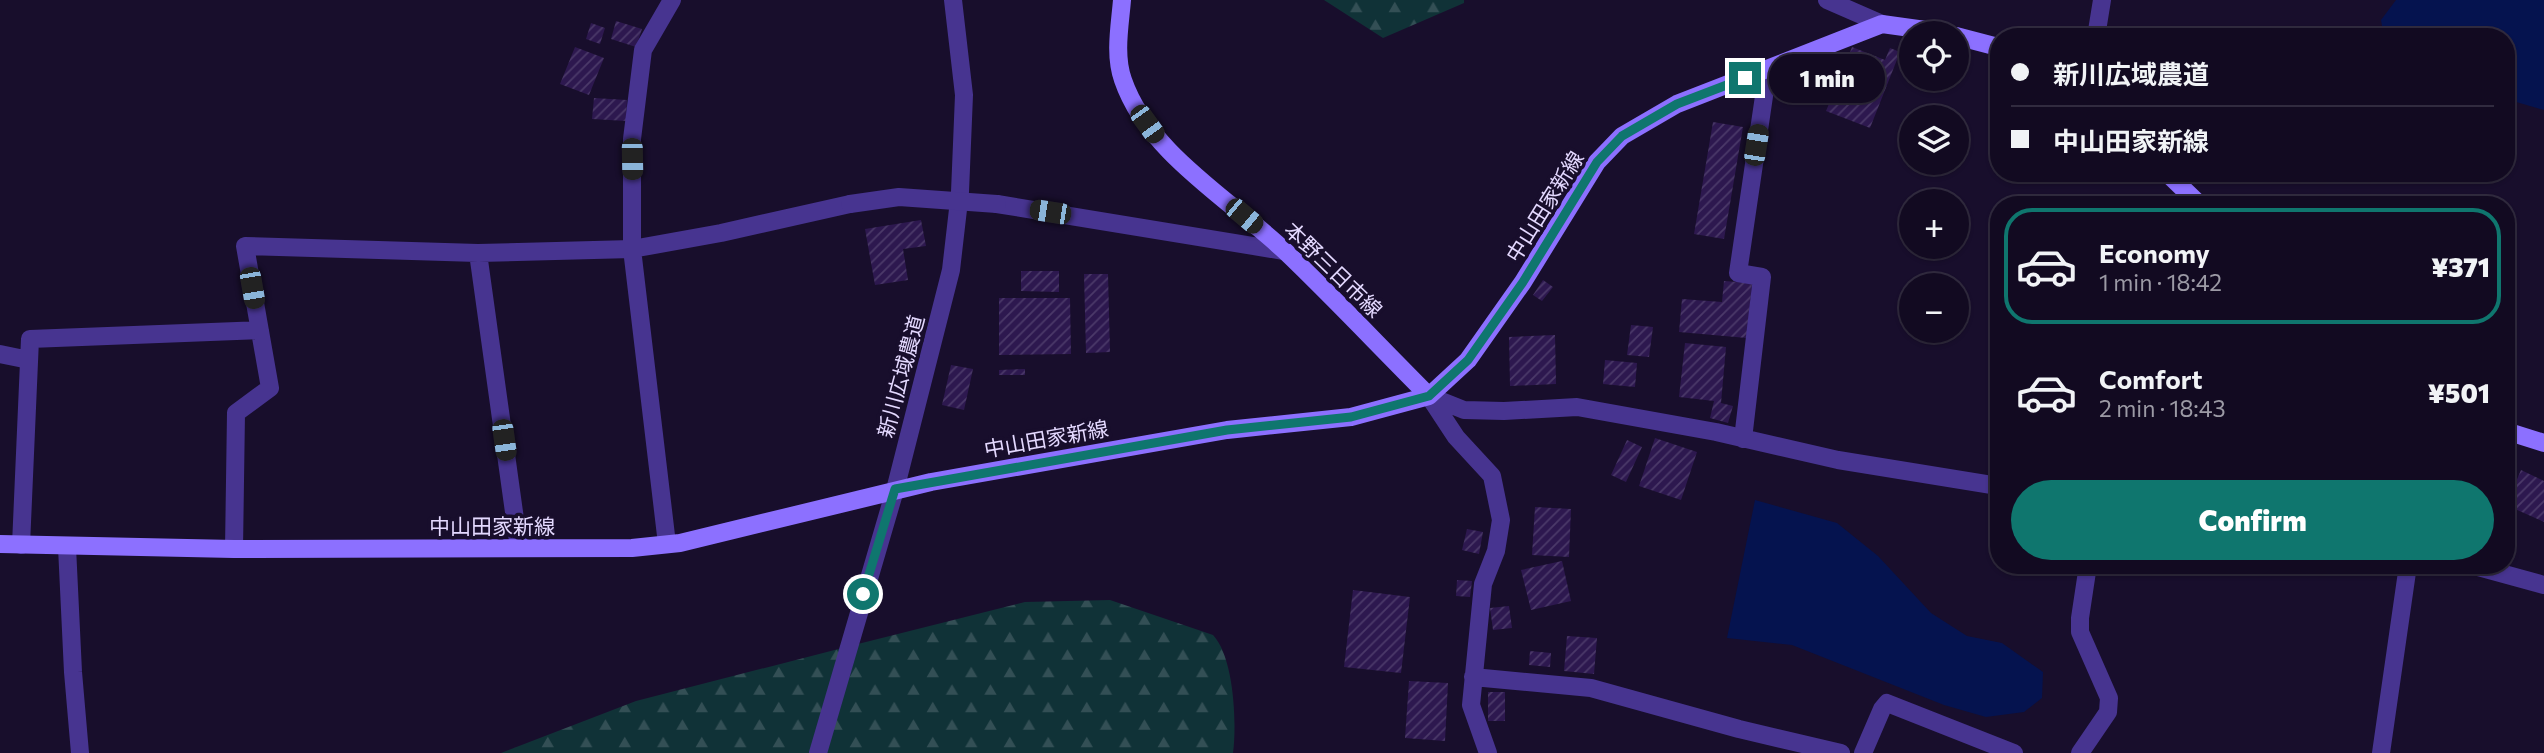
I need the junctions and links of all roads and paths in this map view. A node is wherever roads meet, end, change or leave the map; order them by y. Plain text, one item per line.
1 (673, 0) edge
2 (953, 0) edge
3 (1122, 0) edge
4 (1826, 0) edge
5 (2102, 0) edge
6 (1882, 24) junction
7 (1899, 26) edge
8 (2097, 28) edge
9 (1969, 39) edge
10 (1990, 45) edge
11 (1768, 69) junction
12 (2176, 182) edge
13 (2190, 196) edge
14 (632, 249) junction
15 (1284, 251) junction
16 (478, 253) junction
17 (260, 330) junction
18 (0, 354) edge
19 (29, 360) junction
20 (1429, 396) junction
21 (2515, 433) edge
22 (1743, 439) junction
23 (2544, 443) edge
24 (1990, 484) edge
25 (895, 489) junction
26 (0, 544) edge
27 (667, 544) junction
28 (21, 545) junction
29 (67, 547) junction
30 (519, 548) junction
31 (234, 549) junction
32 (2087, 574) edge
33 (2407, 574) edge
34 (2506, 574) edge
35 (2544, 584) edge
36 (1473, 677) junction
37 (80, 753) edge
38 (818, 753) edge
39 (1488, 753) edge
40 (1842, 753) edge
41 (1863, 753) edge
42 (2014, 753) edge
43 (2080, 753) edge
44 (2381, 753) edge

1 - 14 street
2 - 25 street, 新川広域農道
3 - 15 main road, 本野三日市線
4 - 6 street
5 - 8 street
6 - 7 main road, 中山田家新線
6 - 11 main road, 中山田家新線
9 - 10 main road
11 - 20 main road, 中山田家新線
11 - 22 street
12 - 13 main road
14 - 15 street, bridge
14 - 16 street
14 - 27 street
15 - 20 main road, 本野三日市線
16 - 17 street
16 - 30 street
17 - 19 street
17 - 31 street
18 - 19 street
19 - 28 street
20 - 22 street
20 - 25 main road, 中山田家新線
20 - 36 street
21 - 23 main road
22 - 24 street
25 - 27 main road, 中山田家新線
25 - 38 street, 新川広域農道
26 - 28 main road, 中山田家新線
27 - 30 main road, 中山田家新線
28 - 29 main road, 中山田家新線
29 - 31 main road, 中山田家新線
29 - 37 street
30 - 31 main road, 中山田家新線
32 - 43 street
33 - 44 street
34 - 35 street
36 - 39 street
36 - 40 street
41 - 42 street

